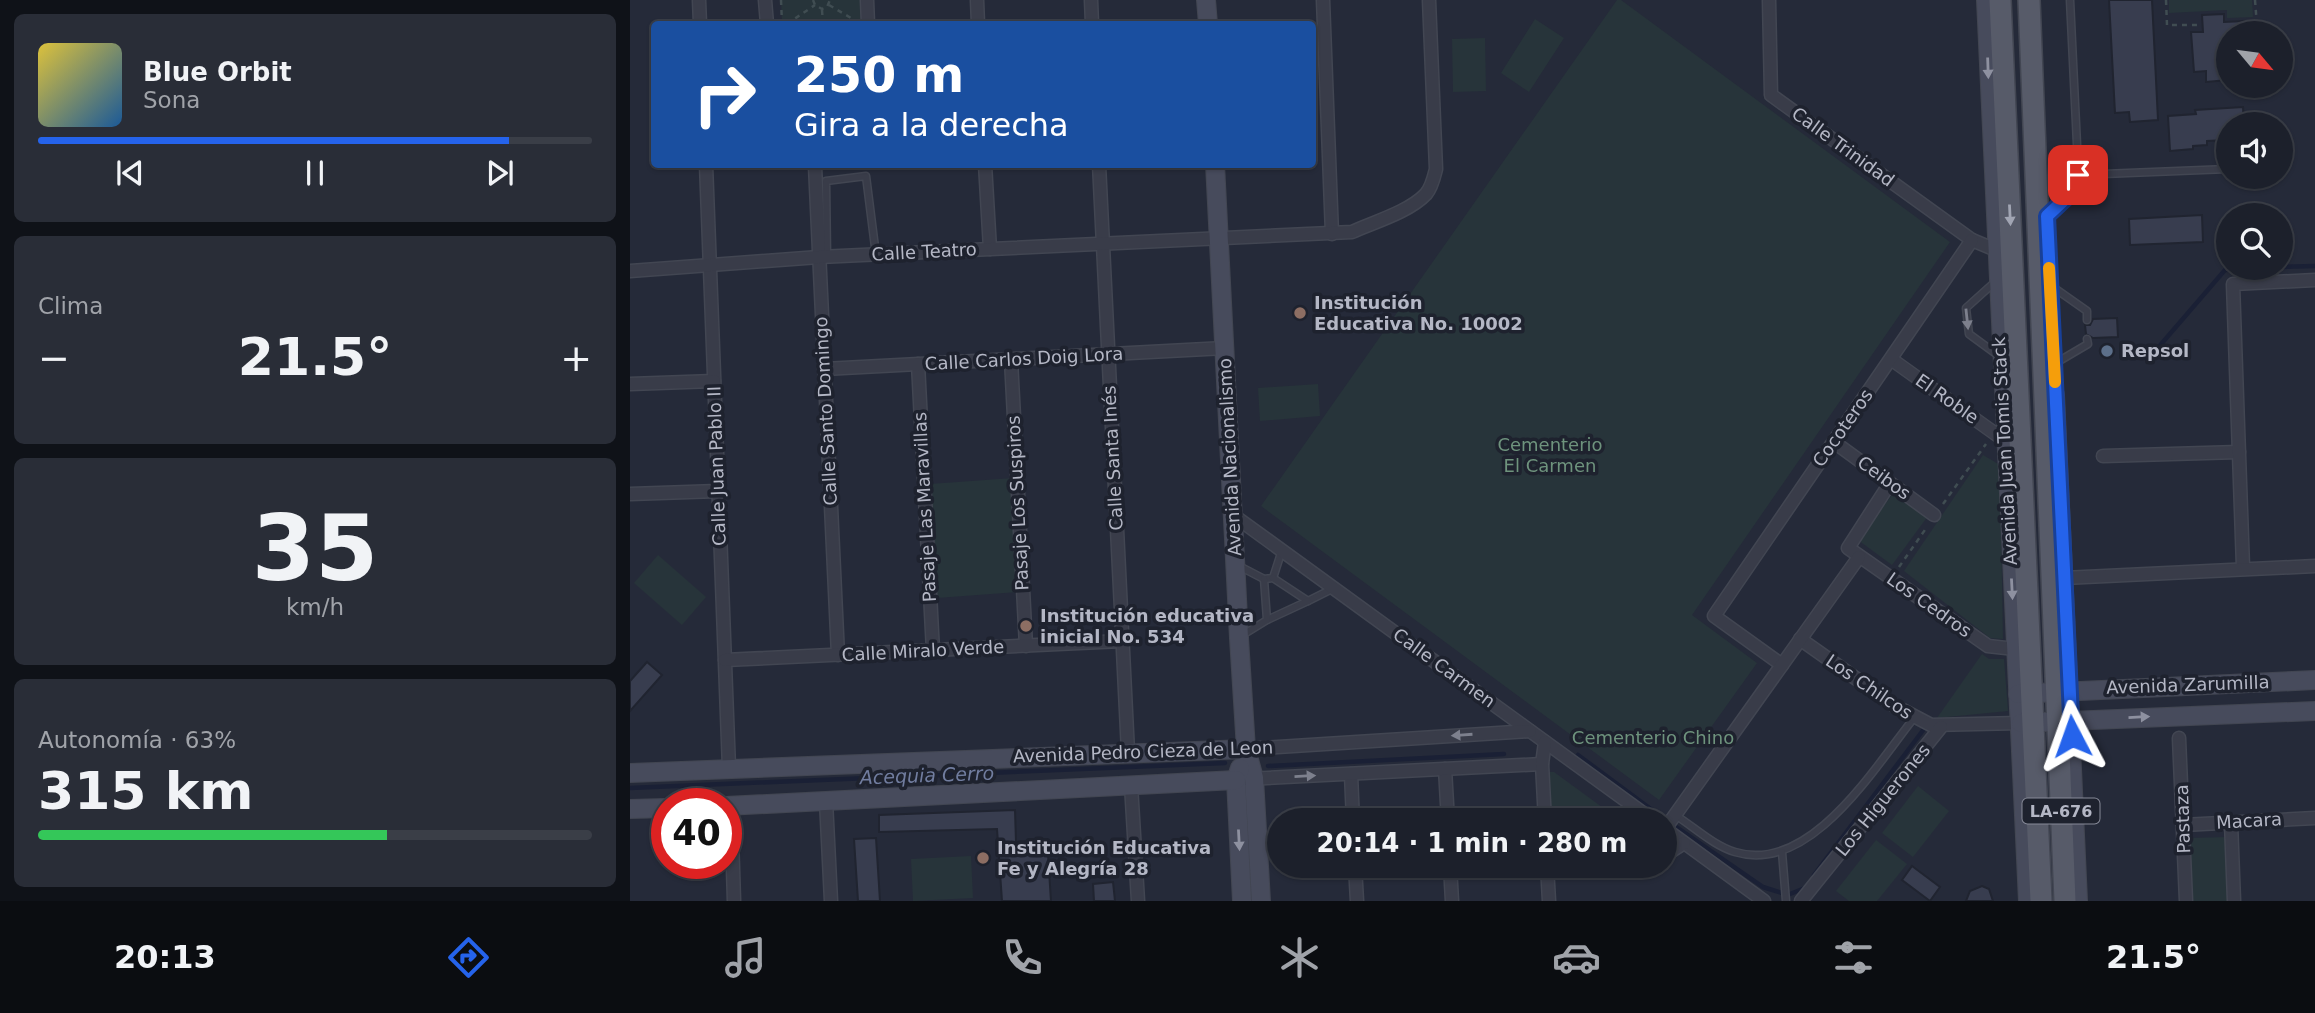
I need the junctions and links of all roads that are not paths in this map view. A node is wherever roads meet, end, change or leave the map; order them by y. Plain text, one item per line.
1 (699, 0) edge
2 (765, 0) edge
3 (867, 0) edge
4 (977, 0) edge
5 (1091, 0) edge
6 (1206, 0) edge
7 (1323, 0) edge
8 (1429, 0) edge
9 (1769, 0) edge
10 (1986, 0) edge
11 (2000, 0) edge
12 (2029, 0) edge
13 (2037, 0) edge
14 (2070, 0) edge
15 (700, 21) edge
16 (767, 21) edge
17 (868, 21) edge
18 (978, 21) edge
19 (1093, 21) edge
20 (1208, 21) edge
21 (705, 168) edge
22 (815, 168) edge
23 (985, 168) edge
24 (1099, 168) edge
25 (1215, 168) edge
26 (2216, 169) edge
27 (2078, 175) junction
28 (2047, 216) junction
29 (1332, 234) junction
30 (1219, 239) junction
31 (1972, 240) junction
32 (1103, 244) junction
33 (990, 249) junction
34 (1996, 250) junction
35 (876, 255) junction
36 (823, 257) junction
37 (709, 265) junction
38 (630, 271) edge
39 (1997, 279) junction
40 (2315, 280) edge
41 (2050, 285) junction
42 (2087, 320) dead end
43 (2088, 339) dead end
44 (1225, 348) junction
45 (1108, 355) junction
46 (2000, 357) junction
47 (1891, 359) junction
48 (1011, 360) junction
49 (2054, 363) junction
50 (918, 364) junction
51 (824, 369) junction
52 (714, 381) junction
53 (630, 384) edge
54 (1999, 436) junction
55 (1834, 442) junction
56 (2239, 452) junction
57 (2103, 456) dead end
58 (1890, 483) junction
59 (718, 491) junction
60 (630, 494) edge
61 (1233, 515) junction
62 (1934, 515) road end
63 (1282, 550) junction
64 (1859, 557) junction
65 (1236, 564) junction
66 (2315, 566) edge
67 (2243, 567) junction
68 (1273, 578) junction
69 (2064, 578) junction
70 (1264, 579) junction
71 (1334, 588) junction
72 (1308, 601) junction
73 (1267, 620) junction
74 (1239, 638) junction
75 (1800, 639) junction
76 (1122, 641) junction
77 (1026, 646) junction
78 (2015, 649) junction
79 (933, 651) junction
80 (838, 656) junction
81 (725, 660) junction
82 (1782, 665) junction
83 (2315, 680) edge
84 (2062, 691) junction
85 (2025, 694) junction
86 (2315, 711) edge
87 (1914, 718) junction
88 (2064, 721) junction
89 (2026, 723) junction
90 (1941, 727) junction
91 (1530, 731) junction
92 (2179, 737) dead end
93 (1545, 742) junction
94 (1246, 748) junction
95 (1128, 752) junction
96 (1542, 764) junction
97 (729, 768) junction
98 (1445, 769) junction
99 (630, 773) edge
100 (1351, 774) junction
101 (1245, 779) junction
102 (1132, 785) junction
103 (826, 801) junction
104 (742, 804) edge
105 (651, 808) edge
106 (1352, 808) edge
107 (1447, 808) edge
108 (1544, 808) edge
109 (1636, 808) edge
110 (630, 809) edge
111 (1677, 812) edge
112 (1677, 816) edge
113 (2315, 818) edge
114 (2231, 822) junction
115 (2183, 825) junction
116 (1677, 838) edge
117 (1684, 843) junction
118 (1677, 848) edge
119 (1782, 852) junction
120 (1356, 878) edge
121 (1451, 878) edge
122 (1548, 878) edge
123 (733, 879) edge
124 (734, 901) edge
125 (831, 901) edge
126 (1138, 901) edge
127 (1242, 901) edge
128 (1261, 901) edge
129 (1357, 901) edge
130 (1452, 901) edge
131 (1549, 901) edge
132 (1764, 901) edge
133 (1786, 901) edge
134 (1801, 901) edge
135 (2028, 901) edge
136 (2041, 901) edge
137 (2065, 901) edge
138 (2078, 901) edge
139 (2186, 901) edge
140 (2234, 901) edge

1 - 15 street
2 - 16 street
3 - 17 street
4 - 18 street
5 - 19 street
6 - 20 street
7 - 29 street
8 - 29 street, Calle Teatro
9 - 31 street, Calle Trinidad
10 -> 34 street, Avenida Juan Tomis Stack
11 -> 85 main road, Avenida Juan Tomis Stack
12 - 84 main road
13 - 28 street
14 - 27 lane
21 - 37 street, Calle Juan Pablo II
22 - 36 street, Calle Santo Domingo
23 - 33 street
24 - 32 street, Calle Santa Inés
25 - 30 street, Avenida Nacionalismo
26 - 27 lane
27 - 28 lane
28 - 41 street
29 - 30 street, Calle Teatro
30 - 32 street, Calle Teatro
30 - 44 street, Avenida Nacionalismo
31 - 34 street, Calle Trinidad
31 - 47 street, Cocoteros
32 - 33 street, Calle Teatro
32 - 45 street, Calle Santa Inés
33 - 35 street, Calle Teatro
34 - 39 street, Avenida Juan Tomis Stack
35 - 36 street, Calle Teatro
35 - 36 lane
36 - 37 street, Calle Teatro
36 - 51 street, Calle Santo Domingo
37 - 38 street, Calle Teatro
37 - 52 street, Calle Juan Pablo II
39 - 46 street, Avenida Juan Tomis Stack
39 -> 46 lane
40 - 56 street
41 - 42 lane
41 - 49 street
43 - 49 lane
44 - 45 street, Calle Carlos Doig Lora
44 - 61 street, Avenida Nacionalismo
45 - 48 street, Calle Carlos Doig Lora
45 - 76 street, Calle Santa Inés
46 - 54 street, Avenida Juan Tomis Stack
47 - 54 street, El Roble
47 - 55 street, Cocoteros
48 - 50 street, Calle Carlos Doig Lora
48 - 77 street, Pasaje Los Suspiros
49 - 69 street
50 - 51 street, Calle Carlos Doig Lora
50 - 79 street, Pasaje Las Maravillas
51 - 80 street, Calle Santo Domingo
52 - 53 street
52 - 59 street, Calle Juan Pablo II
54 -> 78 street, Avenida Juan Tomis Stack
55 - 58 street, Ceibos
55 - 82 street, Cocoteros
56 - 57 street
56 - 67 street
58 - 62 street, Ceibos
58 - 64 street, Los Cedros
59 - 60 street
59 - 81 street, Calle Juan Pablo II
61 - 63 street, Calle Carmen
61 - 65 street, Avenida Nacionalismo
63 - 68 lane
63 - 71 street, Calle Carmen
64 - 75 street
64 - 78 street, Los Cedros
65 - 70 lane
65 - 74 street, Avenida Nacionalismo
66 - 67 street
67 - 69 street
68 - 70 lane
68 - 72 lane
69 - 84 street
70 - 73 lane
71 - 72 lane
71 - 91 street, Calle Carmen
72 - 73 lane
73 - 74 lane
74 - 94 street, Avenida Nacionalismo
75 - 82 street
75 - 87 street, Los Chilcos
76 - 77 street, Calle Miralo Verde
76 - 95 street, Calle Santa Inés
77 - 79 street, Calle Miralo Verde
78 - 85 street, Avenida Juan Tomis Stack
79 - 80 street, Calle Miralo Verde
80 - 81 street, Calle Miralo Verde
81 - 97 street, Calle Juan Pablo II
82 - 111 street
83 - 84 street, Avenida Zarumilla
84 - 85 street, Avenida Zarumilla
84 - 88 main road, LA-676
85 - 89 main road, Avenida Juan Tomis Stack / LA-676
88 -> 86 street, Avenida Zarumilla
87 - 90 street, Los Chilcos
87 - 119 lane
88 - 89 street, Avenida Zarumilla
88 - 137 main road, LA-676
88 - 138 street, LA-676
89 - 90 street, Los Higuerones
89 - 135 street, Avenida Juan Tomis Stack / LA-676
89 - 136 main road, Avenida Juan Tomis Stack / LA-676
90 - 134 street, Los Higuerones
91 - 93 street, Calle Carmen
91 -> 94 street, Avenida Pedro Cieza de Leon
92 - 115 street, Pastaza
93 - 96 street
93 - 109 street, Calle Carmen
94 - 95 street, Avenida Pedro Cieza de Leon
94 - 101 street, Avenida Nacionalismo
95 - 97 street, Avenida Pedro Cieza de Leon
96 - 98 street, Avenida Pedro Cieza de Leon
96 - 108 street
97 - 99 street, Avenida Pedro Cieza de Leon
98 - 100 street, Avenida Pedro Cieza de Leon
98 - 107 street
101 -> 100 street, Avenida Pedro Cieza de Leon
100 - 106 street
101 - 102 street, Avenida Pedro Cieza de Leon
101 -> 127 street
101 - 128 street
102 - 103 street, Avenida Pedro Cieza de Leon
102 - 126 street
103 - 104 street, Avenida Pedro Cieza de Leon
103 - 125 street
105 - 110 street
112 - 119 lane
113 - 114 street, Macara
114 - 115 street, Macara
114 - 140 street
115 - 139 street, Pastaza
116 - 117 street
117 - 118 street
117 - 132 street
119 - 133 lane
120 - 129 street
121 - 130 street
122 - 131 street
123 - 124 street

